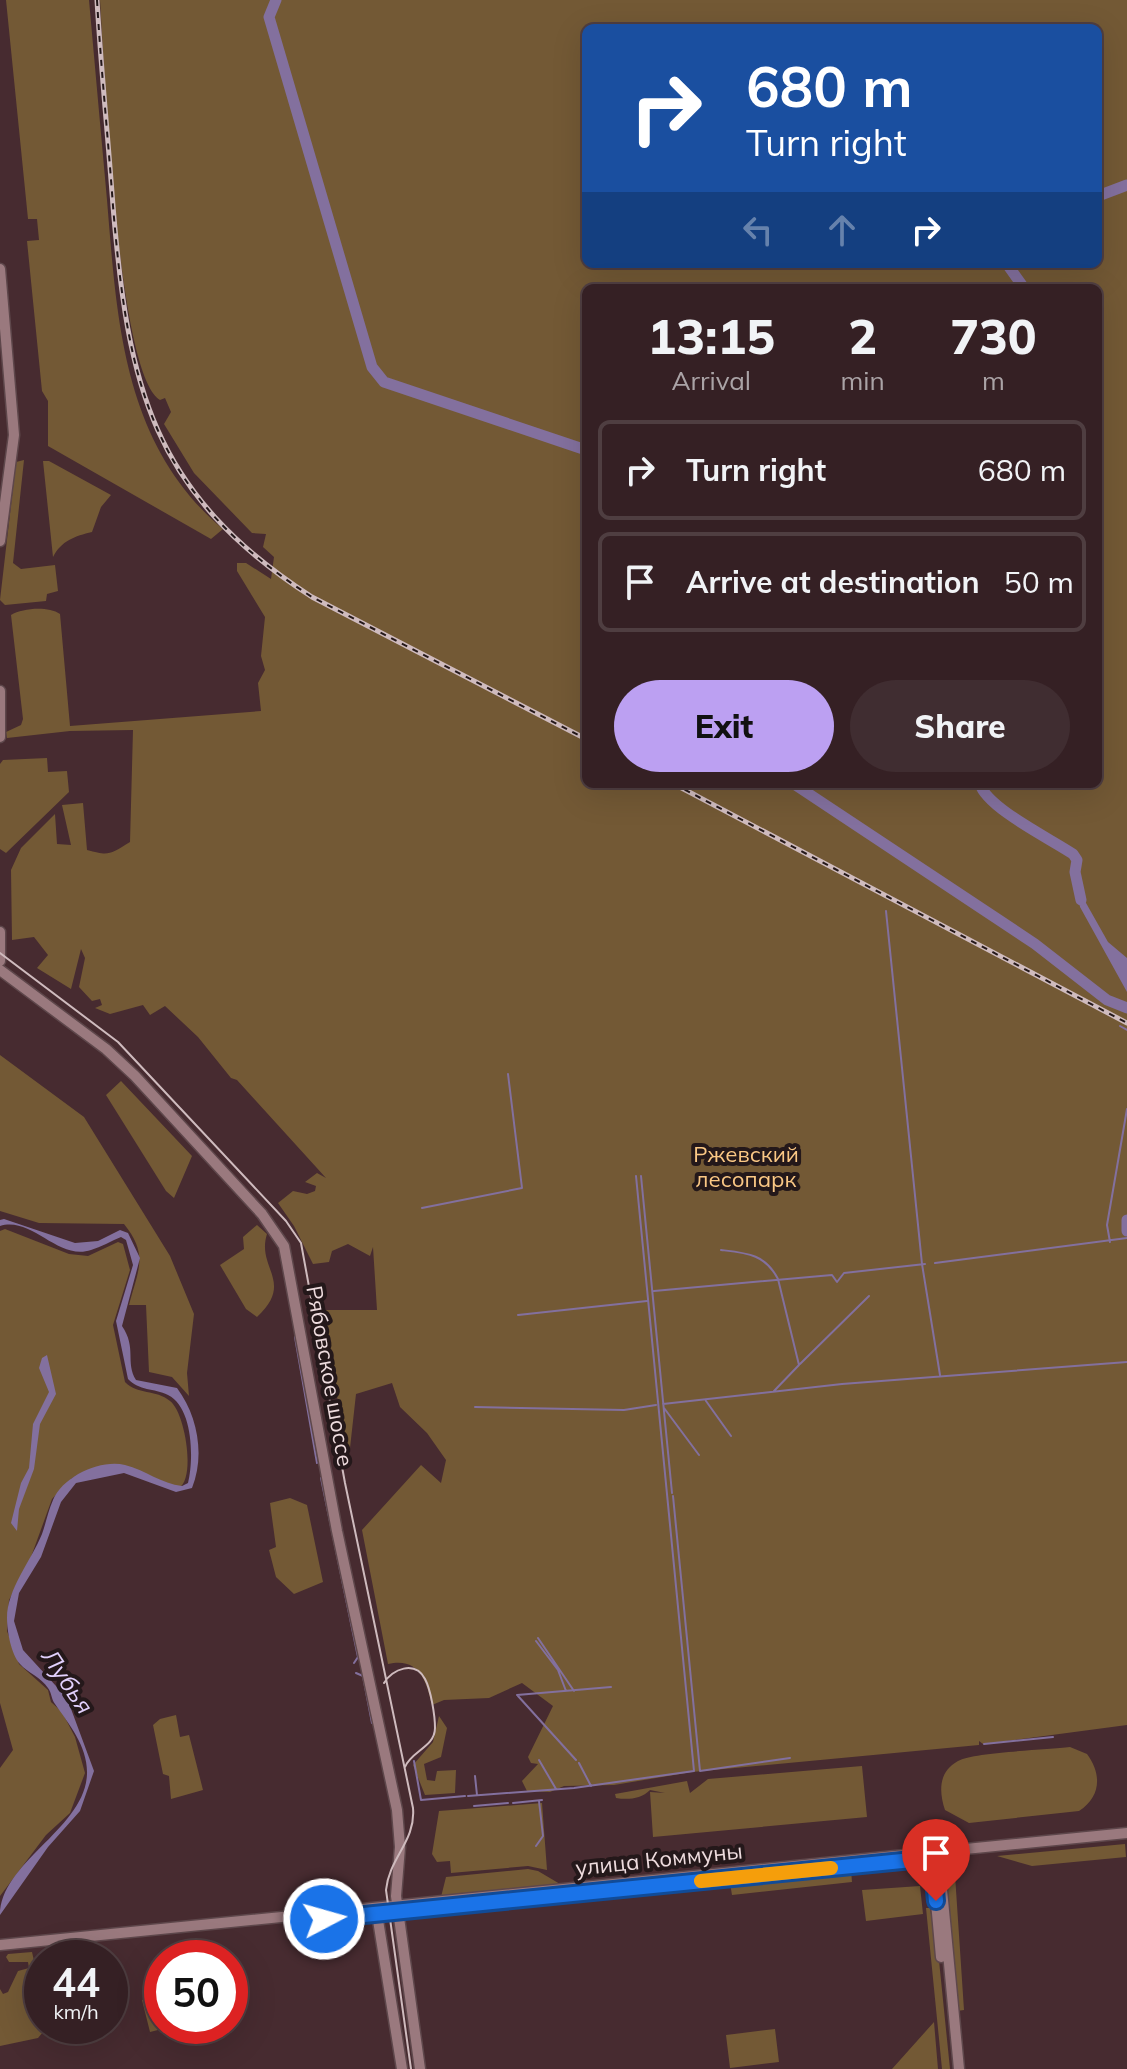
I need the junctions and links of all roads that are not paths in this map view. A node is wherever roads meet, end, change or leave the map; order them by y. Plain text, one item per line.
1 (0, 269) edge
2 (0, 541) edge
3 (0, 691) edge
4 (0, 737) edge
5 (0, 932) edge
6 (0, 961) edge
7 (0, 970) edge
8 (1127, 1833) edge
9 (1127, 1839) edge
10 (935, 1856) junction
11 (397, 1908) junction
12 (380, 1910) junction
13 (0, 1945) edge
14 (402, 2069) edge
15 (420, 2069) edge
16 (952, 2069) edge
17 (959, 2069) edge

1 - 2 main road
3 - 4 main road
5 - 6 main road
7 - 11 main road, Рябовское шоссе
8 - 10 main road, улица Коммуны
9 - 10 main road, улица Коммуны
10 - 11 main road, улица Коммуны
10 - 16 main road
10 - 17 main road
11 - 12 main road, улица Коммуны
11 - 15 main road, Рябовское шоссе
12 - 13 main road, улица Коммуны
12 - 14 main road

